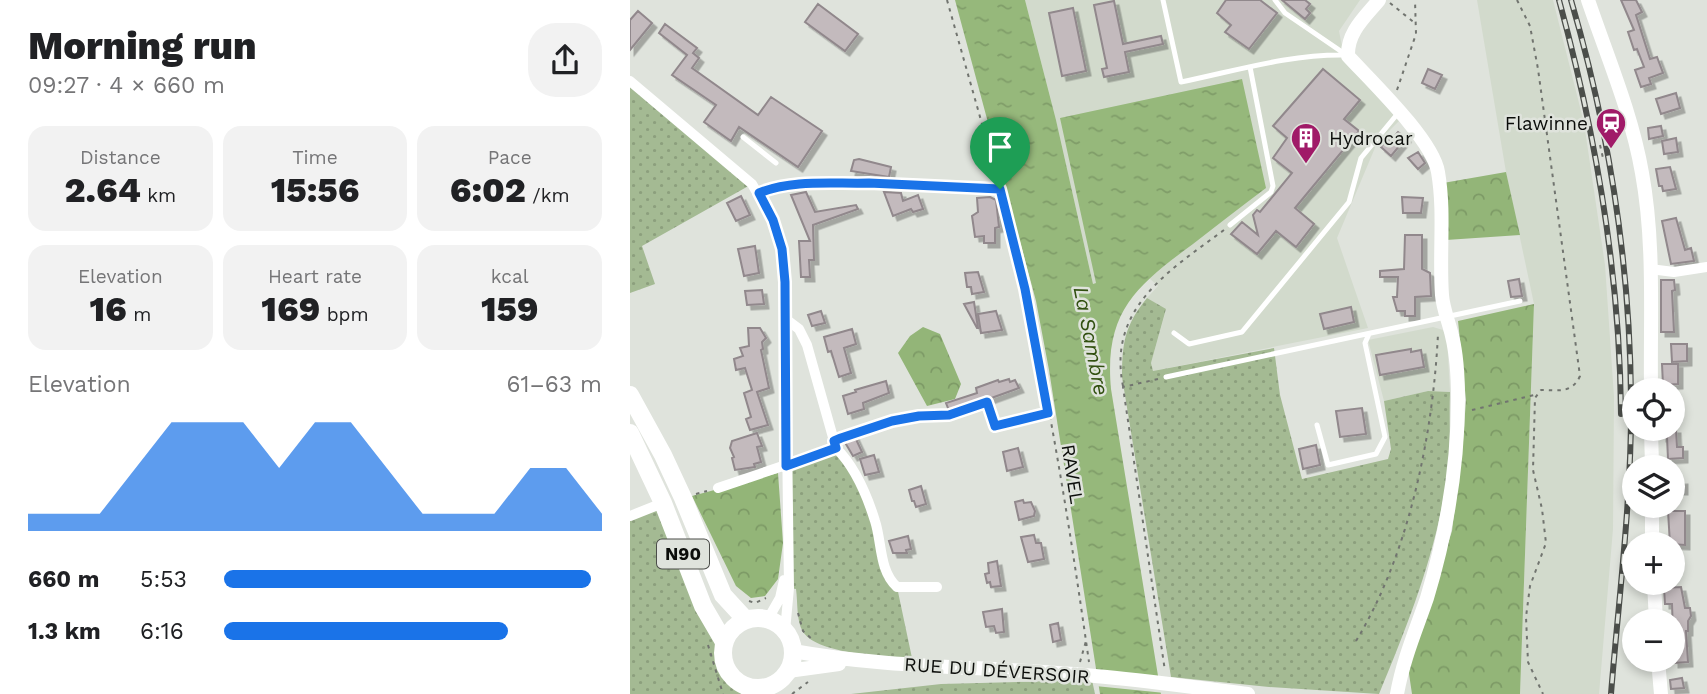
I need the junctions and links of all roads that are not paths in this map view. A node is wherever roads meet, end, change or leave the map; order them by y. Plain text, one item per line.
1 (1163, 0) edge
2 (1275, 0) edge
3 (1379, 0) edge
4 (1588, 0) edge
5 (1348, 55) junction
6 (1250, 67) junction
7 (630, 81) edge
8 (1395, 108) junction
9 (743, 137) dead end
10 (776, 163) dead end
11 (1000, 189) road end
12 (759, 193) junction
13 (1230, 225) road end
14 (1707, 267) edge
15 (1650, 269) junction
16 (1520, 300) dead end
17 (1443, 319) junction
18 (787, 320) junction
19 (1174, 333) dead end
20 (1369, 334) junction
21 (1166, 377) road end
22 (1651, 378) edge
23 (630, 395) edge
24 (1317, 425) dead end
25 (630, 433) edge
26 (835, 445) junction
27 (786, 466) junction
28 (718, 488) road end
29 (688, 497) junction
30 (663, 503) junction
31 (630, 516) edge
32 (788, 564) junction
33 (937, 587) dead end
34 (768, 619) junction
35 (746, 620) junction
36 (785, 631) junction
37 (716, 642) junction
38 (793, 651) junction
39 (872, 661) junction
40 (789, 671) junction
41 (1659, 672) edge
42 (740, 689) edge
43 (766, 691) edge
44 (1248, 694) edge
45 (1397, 694) edge
46 (1661, 694) edge

1 - 6 lane
2 - 5 lane
3 - 5 street
4 - 15 street
5 - 6 lane
5 - 8 street
6 - 13 lane
7 - 12 street
8 - 17 street
8 - 19 lane
9 - 10 lane
11 - 12 street
12 - 18 street
14 - 15 street
15 - 22 street
16 - 17 lane
17 - 20 lane
17 - 45 street
18 - 26 street
18 - 27 street
20 - 21 lane
20 - 24 lane
23 - 29 main road, N90
25 - 30 main road, N90
26 - 27 street
26 - 33 street
27 - 28 street
27 - 32 street
29 - 30 main road
29 - 35 main road, N90
30 - 31 street
30 - 37 main road, N90
32 - 34 street
32 - 36 street
34 - 35 main road
34 - 36 main road
35 - 37 main road
36 - 38 main road
37 - 42 main road, N90
38 - 39 street, RUE DU DÉVERSOIR
38 - 40 main road
39 - 40 street, RUE DU DÉVERSOIR
39 - 44 street, RUE DU DÉVERSOIR
40 - 43 main road, N90
41 - 46 street
42 - 43 main road, N90

